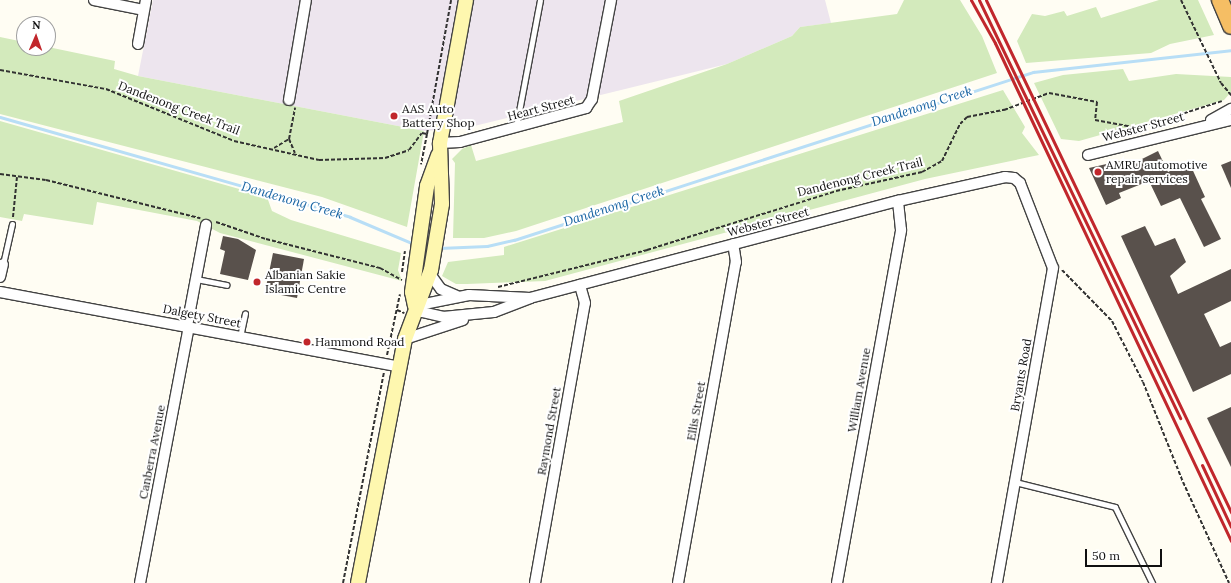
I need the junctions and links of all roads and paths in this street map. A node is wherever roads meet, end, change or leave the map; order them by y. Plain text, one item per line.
1 (94, 0) edge
2 (306, 0) edge
3 (451, 0) edge
4 (466, 0) edge
5 (540, 0) edge
6 (611, 0) edge
7 (1181, 0) edge
8 (1220, 0) edge
9 (144, 5) edge
10 (1231, 26) edge
11 (138, 44) dead end
12 (0, 70) edge
13 (1231, 94) edge
14 (1231, 99) edge
15 (289, 100) joint
16 (1231, 110) edge
17 (1231, 120) edge
18 (1204, 124) junction
19 (516, 128) junction
20 (427, 134) junction
21 (289, 139) junction
22 (274, 148) junction
23 (439, 149) junction
24 (295, 154) junction
25 (1088, 155) dead end
26 (420, 171) dead end
27 (17, 177) dead end
28 (898, 201) junction
29 (12, 224) joint
30 (206, 225) dead end
31 (733, 244) junction
32 (3, 264) joint
33 (1053, 268) junction
34 (431, 272) junction
35 (0, 277) edge
36 (196, 279) junction
37 (226, 285) dead end
38 (580, 285) junction
39 (496, 288) dead end
40 (0, 292) edge
41 (458, 296) junction
42 (530, 298) junction
43 (415, 306) junction
44 (397, 310) dead end
45 (245, 314) dead end
46 (478, 315) junction
47 (188, 327) junction
48 (240, 337) junction
49 (405, 339) junction
50 (392, 365) junction
51 (1015, 482) junction
52 (140, 583) edge
53 (343, 583) edge
54 (358, 583) edge
55 (535, 583) edge
56 (678, 583) edge
57 (837, 583) edge
58 (997, 583) edge
59 (1152, 583) edge
60 (1229, 583) edge

1 - 9 street
2 - 15 street
3 - 20 path
4 - 23 main road
5 - 19 lane
6 - 19 street, Heart Street
7 - 13 path
8 - 10 highway
9 - 11 street
12 - 22 path, Dandenong Creek Trail
14 - 39 path, Dandenong Creek Trail
15 - 21 path
16 - 18 street, Webster Street
17 - 18 street, Webster Street
18 - 25 street, Webster Street
19 - 23 street, Heart Street
20 - 24 path, Dandenong Creek Trail
20 - 26 path
21 - 22 path
21 - 24 path
22 - 24 path, Dandenong Creek Trail
23 - 34 main road
23 - 43 main road
27 - 29 path
28 - 31 street, Webster Street
28 - 33 street, Webster Street
28 - 57 street, William Avenue
29 - 32 lane
30 - 36 street, Canberra Avenue
31 - 38 street, Webster Street
31 - 56 street, Ellis Street
32 - 35 street
33 - 51 street, Bryants Road
33 - 60 path
34 - 41 street, Webster Street
34 - 43 main road
36 - 37 lane
36 - 47 street, Canberra Avenue
38 - 42 street, Webster Street
38 - 55 street, Raymond Street
40 - 47 street, Dalgety Street
41 - 42 street, Webster Street
41 - 43 street, Webster Street
42 - 46 street, Webster Street
43 - 46 street, Webster Street
43 - 49 main road
44 - 50 path
45 - 48 lane
46 - 49 street, Webster Street
47 - 48 street, Dalgety Street
47 - 52 street, Canberra Avenue
48 - 50 street, Dalgety Street
49 - 50 main road
50 - 53 path
50 - 54 main road
51 - 58 street, Bryants Road
51 - 59 lane

